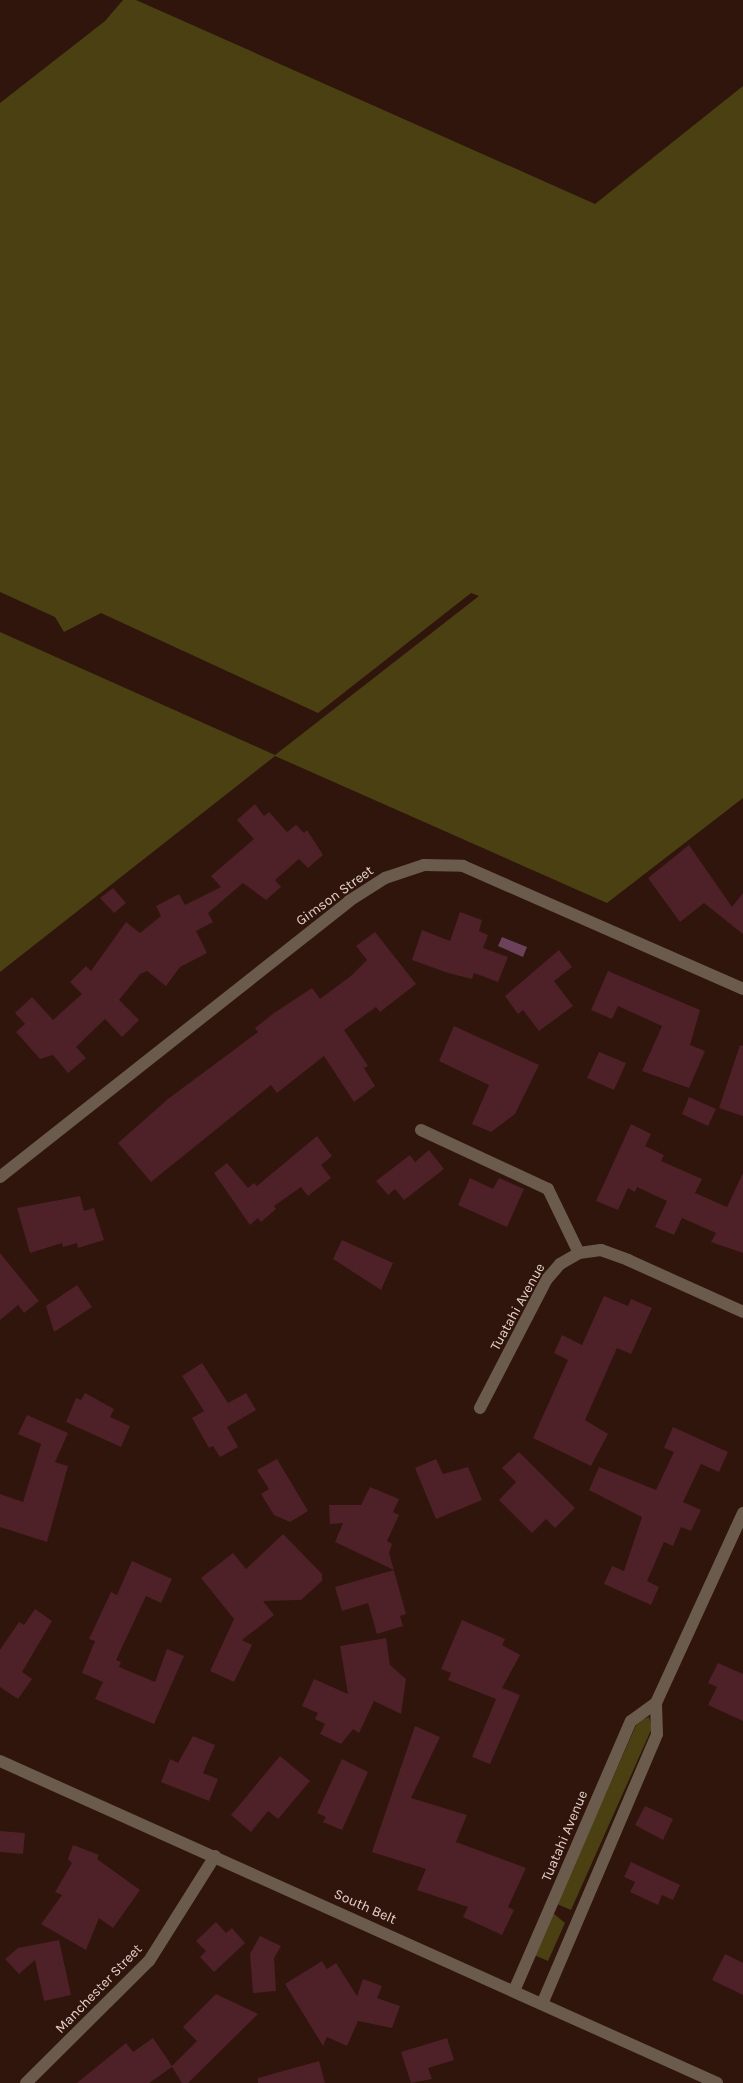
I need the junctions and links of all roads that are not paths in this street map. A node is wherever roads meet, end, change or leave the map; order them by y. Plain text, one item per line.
1 (743, 989) edge
2 (421, 1130) dead end
3 (0, 1177) edge
4 (579, 1253) junction
5 (743, 1312) edge
6 (480, 1408) dead end
7 (743, 1513) edge
8 (656, 1703) junction
9 (0, 1761) edge
10 (215, 1856) junction
11 (514, 1991) junction
12 (542, 2004) junction
13 (26, 2083) edge
14 (717, 2083) edge

1 - 3 street, Gimson Street
2 - 4 street
4 - 5 street, Tuatahi Avenue
4 - 6 street, Tuatahi Avenue
7 - 8 street, Tuatahi Avenue
8 - 11 street, Tuatahi Avenue
8 - 12 street, Tuatahi Avenue
9 - 10 street, South Belt
10 - 11 street, South Belt
10 - 13 street, Manchester Street
11 - 12 street, South Belt
12 - 14 street, South Belt

